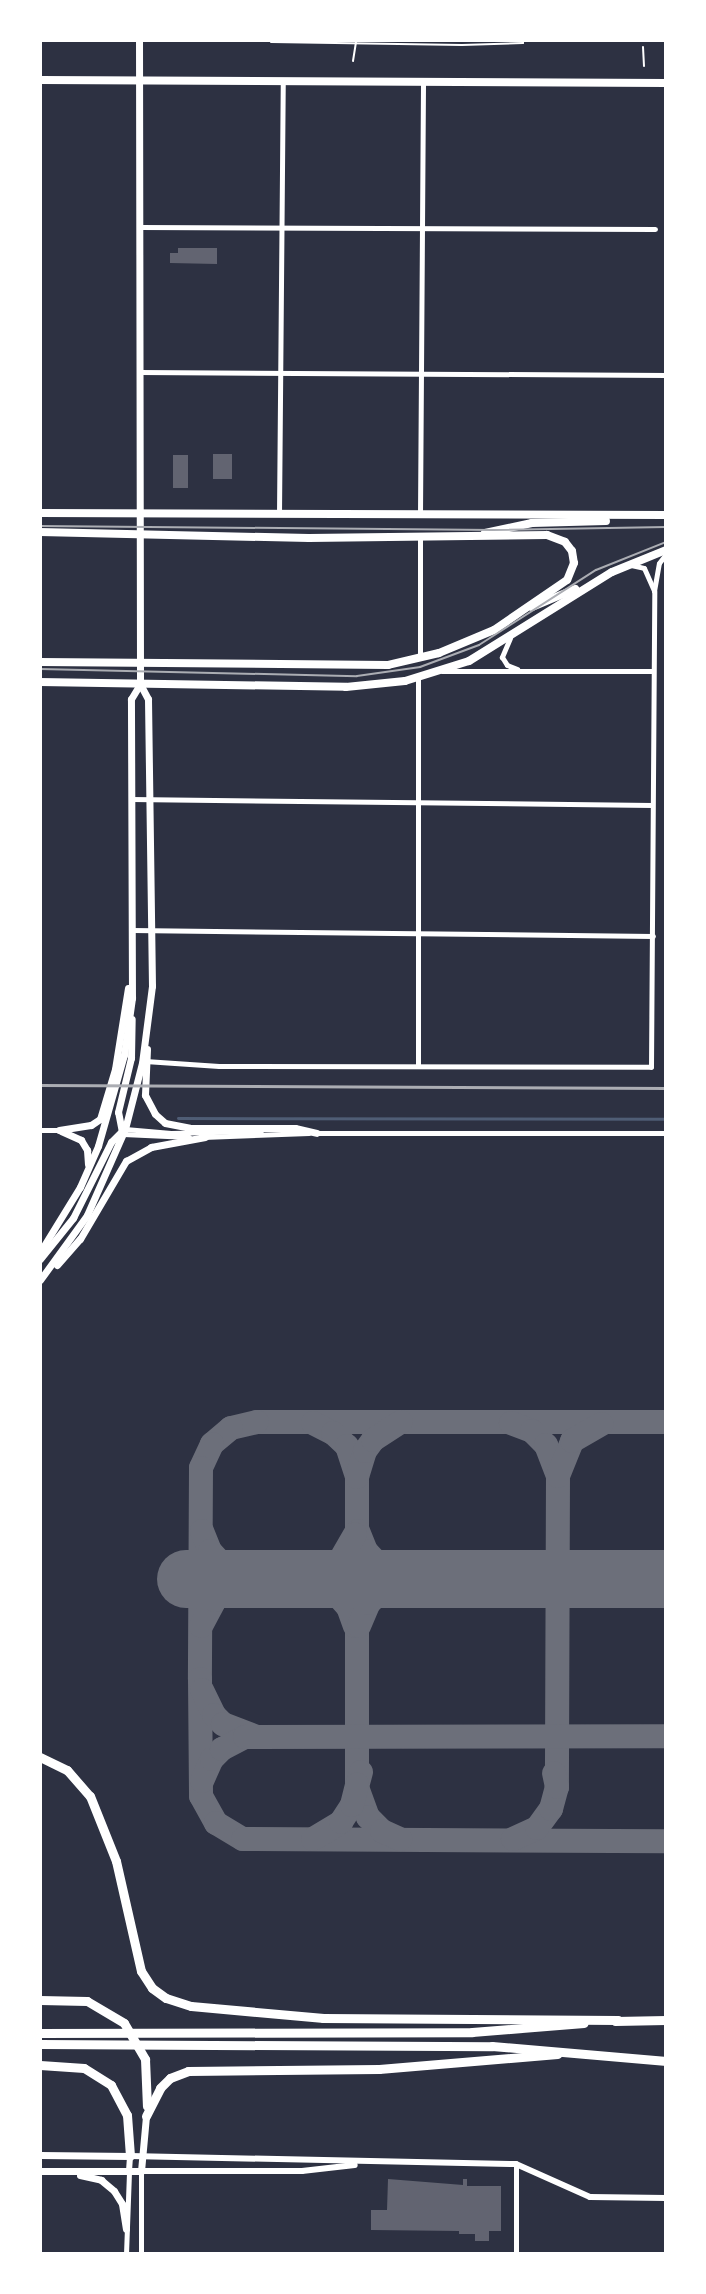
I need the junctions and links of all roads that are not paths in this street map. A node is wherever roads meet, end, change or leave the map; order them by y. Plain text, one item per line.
1 (139, 40) edge
2 (356, 40) edge
3 (523, 40) edge
4 (271, 42) edge
5 (353, 61) dead end
6 (40, 80) edge
7 (139, 81) junction
8 (283, 82) junction
9 (423, 82) junction
10 (666, 83) edge
11 (139, 227) junction
12 (281, 228) junction
13 (423, 228) junction
14 (655, 229) dead end
15 (138, 372) junction
16 (281, 373) junction
17 (421, 374) junction
18 (666, 375) edge
19 (40, 513) edge
20 (140, 514) junction
21 (279, 515) junction
22 (666, 515) edge
23 (420, 516) junction
24 (622, 517) junction
25 (40, 532) edge
26 (140, 535) junction
27 (420, 535) junction
28 (478, 535) junction
29 (666, 552) edge
30 (626, 565) junction
31 (654, 591) junction
32 (524, 609) junction
33 (510, 638) junction
34 (420, 659) junction
35 (40, 662) edge
36 (140, 662) junction
37 (526, 670) junction
38 (441, 671) junction
39 (652, 671) junction
40 (418, 678) junction
41 (40, 682) edge
42 (140, 684) junction
43 (130, 799) junction
44 (150, 799) junction
45 (419, 802) junction
46 (652, 805) junction
47 (132, 930) junction
48 (154, 930) junction
49 (418, 934) junction
50 (653, 936) junction
51 (129, 982) junction
52 (131, 1013) junction
53 (146, 1061) junction
54 (418, 1066) junction
55 (40, 1130) edge
56 (59, 1130) junction
57 (123, 1131) junction
58 (316, 1133) junction
59 (666, 1133) edge
60 (205, 1137) junction
61 (87, 1170) junction
62 (40, 1252) edge
63 (40, 1259) edge
64 (43, 1277) edge
65 (40, 1757) edge
66 (40, 2000) edge
67 (618, 2020) junction
68 (666, 2020) edge
69 (40, 2033) edge
70 (40, 2044) edge
71 (572, 2052) junction
72 (666, 2061) edge
73 (40, 2065) edge
74 (146, 2116) junction
75 (40, 2155) edge
76 (130, 2156) junction
77 (141, 2157) junction
78 (366, 2164) junction
79 (516, 2164) junction
80 (40, 2171) edge
81 (62, 2171) junction
82 (129, 2171) junction
83 (141, 2171) junction
84 (666, 2198) edge
85 (126, 2229) junction
86 (126, 2254) edge
87 (141, 2254) edge
88 (516, 2254) edge

1 - 7 main road
2 - 3 lane
2 - 4 lane
2 - 5 lane
6 - 7 main road
7 - 8 main road
7 - 11 main road
8 - 9 main road
8 - 12 street
9 - 10 main road
9 - 13 street
11 - 12 street
11 - 15 main road
12 - 13 street
12 - 16 street
13 - 14 street
13 - 17 street
15 - 16 street
15 - 20 main road
16 - 17 street
16 - 21 street
17 - 18 street
17 - 23 street
19 - 20 main road
20 - 21 main road
20 - 26 main road
21 - 23 main road
22 - 24 main road
23 - 24 main road
24 - 28 main road
25 - 26 main road
26 - 27 main road
26 - 36 main road
27 - 28 main road
27 - 34 street
28 - 32 main road
29 - 30 main road
29 - 31 street
30 - 31 street
30 - 32 main road
30 - 33 main road
31 - 39 street
32 - 34 main road
33 - 37 street
33 - 38 main road
34 - 36 main road
35 - 36 main road
36 - 42 main road
37 - 38 street
37 - 39 street
38 - 40 main road
39 - 46 street
40 - 42 main road
40 - 45 street
41 - 42 main road
42 - 43 main road
42 - 44 main road
43 - 44 street
43 - 47 main road
44 - 45 street
44 - 48 main road
45 - 46 street
45 - 49 street
46 - 50 street
47 - 48 street
47 - 51 main road
48 - 49 street
48 - 53 main road
49 - 50 street
49 - 54 street
50 - 54 street
51 - 52 main road
51 - 56 main road
52 - 57 main road
52 - 61 main road
53 - 54 street
53 - 57 main road
53 - 58 main road
55 - 56 street
56 - 61 main road
57 - 58 street
57 - 60 street
57 - 63 main road
57 - 64 main road
58 - 59 street
58 - 60 street
60 - 64 main road
61 - 62 main road
65 - 67 highway
66 - 74 highway
67 - 68 highway
67 - 69 highway
70 - 71 highway
71 - 72 highway
71 - 74 highway
73 - 76 highway
74 - 77 main road
75 - 76 main road
76 - 77 street
76 - 82 street
77 - 78 street
77 - 83 main road
78 - 79 street
78 - 83 street
79 - 84 street
79 - 88 street
80 - 81 main road
81 - 82 main road
81 - 85 main road
82 - 83 main road
82 - 85 street
83 - 87 street
85 - 86 street

